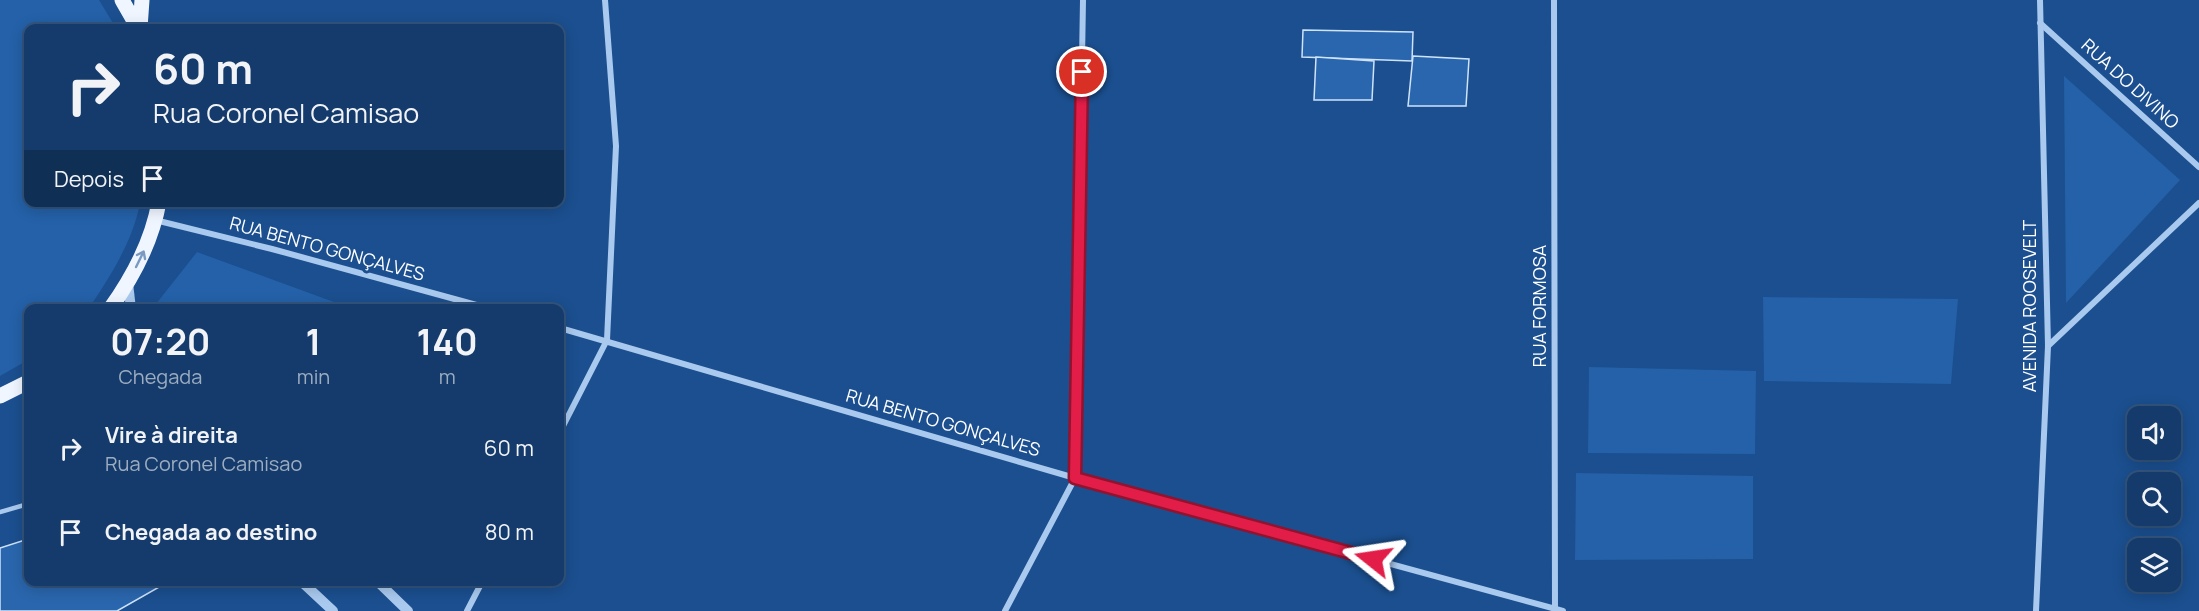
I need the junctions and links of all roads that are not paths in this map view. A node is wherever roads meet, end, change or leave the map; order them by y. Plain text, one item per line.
1 (122, 0) edge
2 (142, 0) edge
3 (605, 0) edge
4 (1083, 0) edge
5 (1554, 0) edge
6 (2040, 0) edge
7 (2040, 23) junction
8 (137, 24) edge
9 (139, 24) edge
10 (2199, 167) edge
11 (2199, 203) edge
12 (158, 207) edge
13 (154, 220) junction
14 (128, 283) junction
15 (114, 304) edge
16 (130, 304) edge
17 (473, 304) edge
18 (564, 329) edge
19 (607, 340) junction
20 (2048, 346) junction
21 (24, 385) edge
22 (0, 396) edge
23 (564, 424) edge
24 (1075, 478) junction
25 (24, 505) edge
26 (0, 513) edge
27 (306, 586) edge
28 (382, 586) edge
29 (480, 586) edge
30 (1558, 610) edge
31 (333, 611) edge
32 (408, 611) edge
33 (467, 611) edge
34 (1005, 611) edge
35 (2036, 611) edge

1 - 8 main road
2 - 9 main road
3 - 19 street
4 - 24 street
5 - 30 street, RUA FORMOSA
6 - 7 street, AVENIDA ROOSEVELT
7 - 10 street, RUA DO DIVINO
7 - 20 street, AVENIDA ROOSEVELT
11 - 20 street
12 - 13 main road
14 -> 13 main road
13 - 17 street, RUA BENTO GONÇALVES
14 - 15 main road
14 - 16 street
18 - 19 street, RUA BENTO GONÇALVES
19 - 23 street
19 - 24 street, RUA BENTO GONÇALVES
20 - 35 street, AVENIDA ROOSEVELT
21 - 22 main road
24 - 30 street, RUA BENTO GONÇALVES
24 - 34 street
25 - 26 lane
27 - 31 street
28 - 32 street
29 - 33 street

